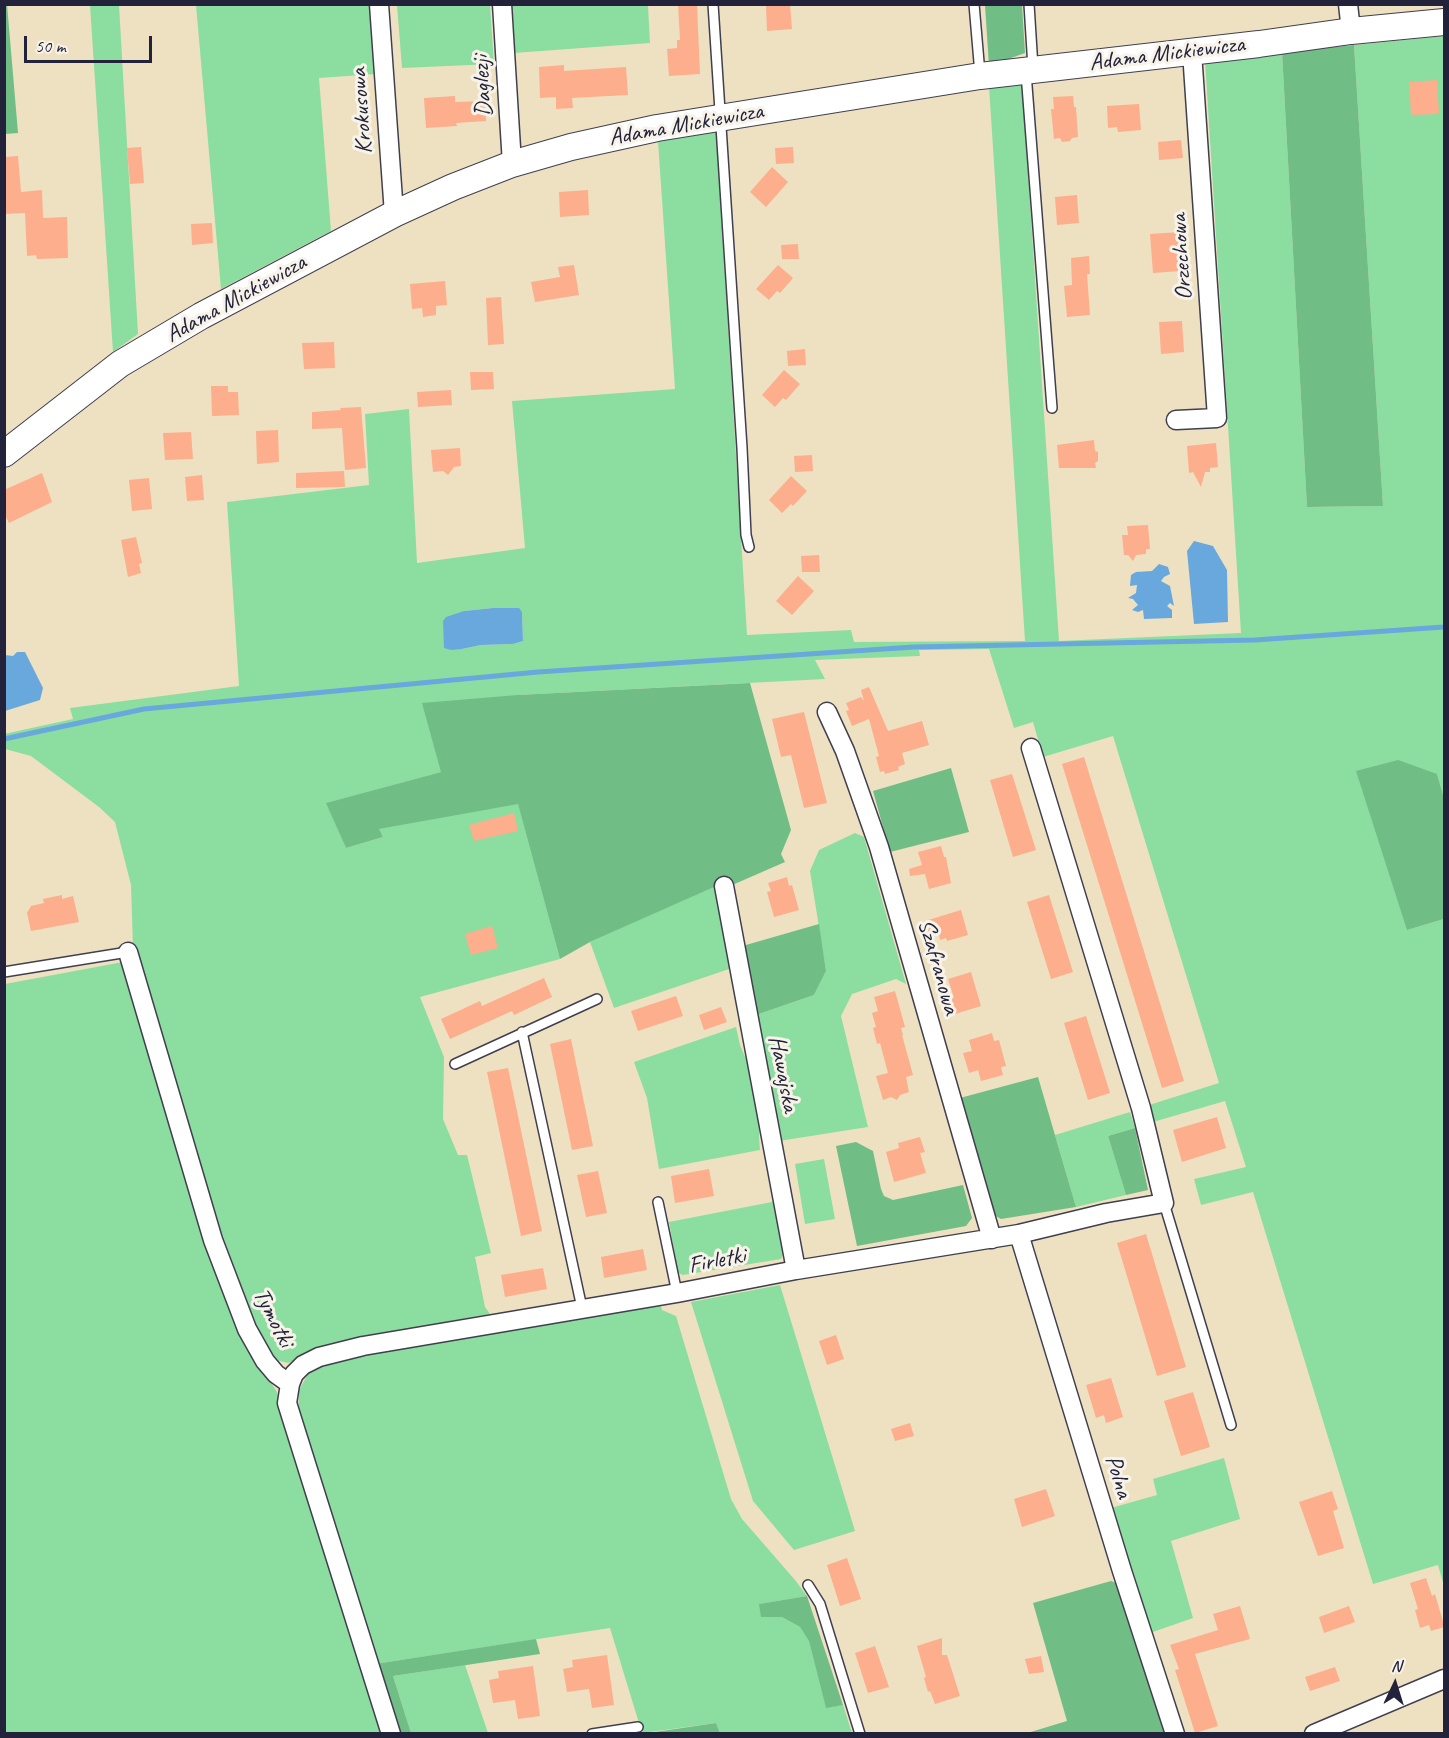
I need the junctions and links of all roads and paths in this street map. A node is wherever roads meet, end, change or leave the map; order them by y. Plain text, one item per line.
1 (379, 4) edge
2 (502, 4) edge
3 (713, 4) edge
4 (974, 4) edge
5 (1029, 4) edge
6 (1348, 4) edge
7 (1444, 22) edge
8 (1351, 31) junction
9 (1192, 52) junction
10 (1030, 70) junction
11 (980, 76) junction
12 (721, 118) junction
13 (512, 164) junction
14 (394, 214) junction
15 (1052, 408) dead end
16 (1176, 420) dead end
17 (4, 454) edge
18 (749, 547) dead end
19 (828, 712) dead end
20 (1031, 748) dead end
21 (724, 886) dead end
22 (128, 952) joint
23 (4, 972) edge
24 (597, 999) dead end
25 (522, 1032) junction
26 (455, 1064) dead end
27 (658, 1202) dead end
28 (1164, 1203) junction
29 (1019, 1234) junction
30 (992, 1239) junction
31 (796, 1270) junction
32 (677, 1293) junction
33 (582, 1308) junction
34 (290, 1384) junction
35 (1231, 1425) dead end
36 (808, 1585) dead end
37 (1444, 1679) edge
38 (638, 1727) dead end
39 (391, 1734) edge
40 (592, 1734) edge
41 (860, 1734) edge
42 (1174, 1734) edge
43 (1314, 1734) edge

1 - 14 street, Krokusowa
2 - 13 street, Daglezji
3 - 12 lane
4 - 11 lane
5 - 10 lane
6 - 8 street
7 - 8 street, Adama Mickiewicza
8 - 9 street, Adama Mickiewicza
9 - 10 street, Adama Mickiewicza
9 - 16 street, Orzechowa
10 - 11 street, Adama Mickiewicza
10 - 15 lane
11 - 12 street, Adama Mickiewicza
12 - 13 street, Adama Mickiewicza
12 - 18 lane
13 - 14 street, Adama Mickiewicza
14 - 17 street, Adama Mickiewicza
19 - 30 street, Szafranowa
20 - 28 street
21 - 31 street, Hawajska
22 - 23 lane
22 - 34 street, Tymotki
24 - 25 lane
25 - 26 lane
25 - 33 lane
27 - 32 lane
28 - 29 street, Firletki
28 - 35 lane
29 - 30 street, Firletki
29 - 42 street, Polna
30 - 31 street, Firletki
31 - 32 street, Firletki
32 - 33 street, Firletki
33 - 34 street, Firletki
34 - 39 street, Tymotki
36 - 41 lane
37 - 43 street
38 - 40 lane

